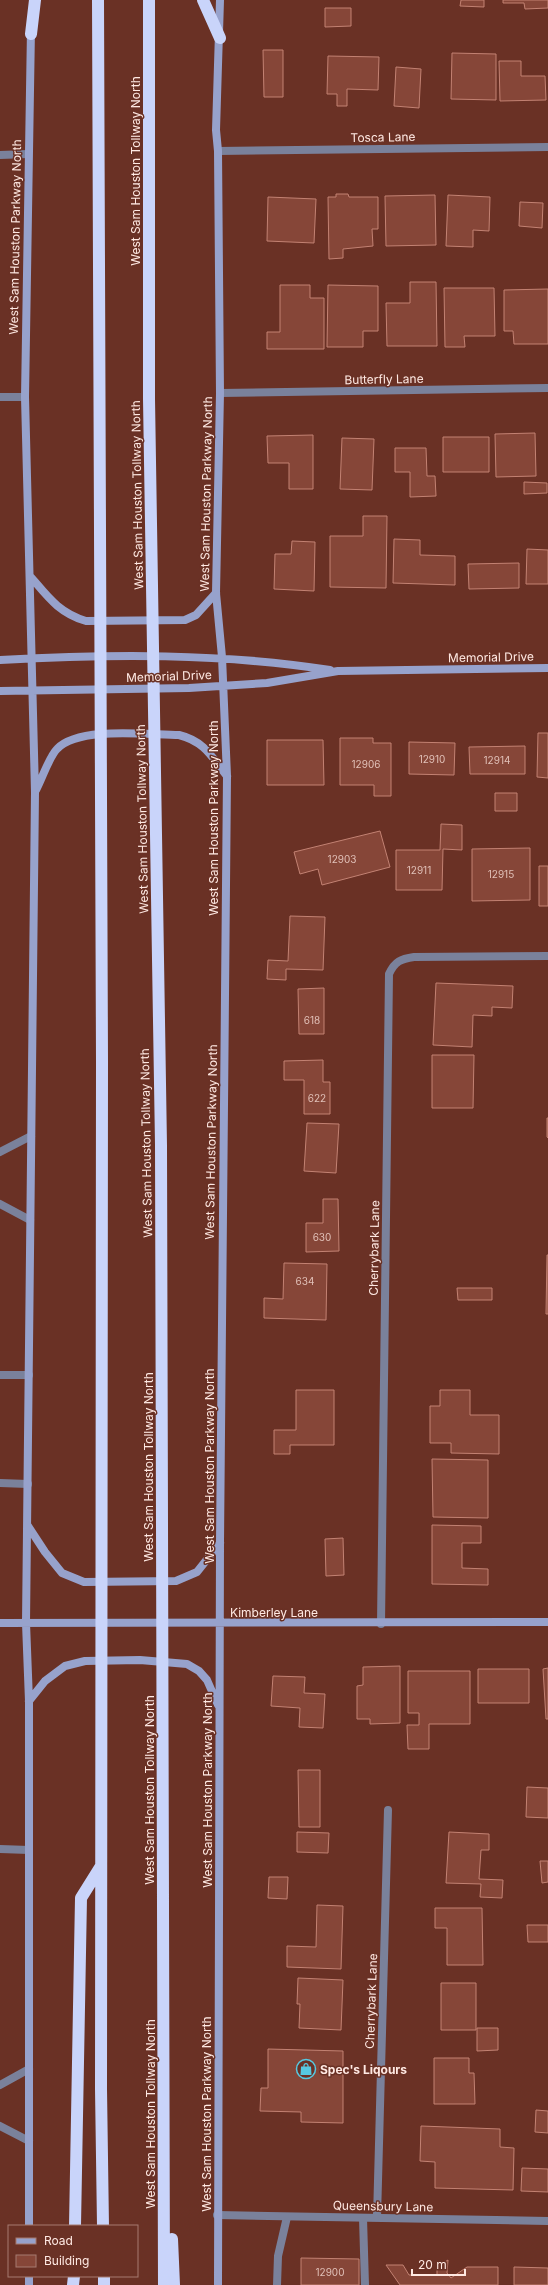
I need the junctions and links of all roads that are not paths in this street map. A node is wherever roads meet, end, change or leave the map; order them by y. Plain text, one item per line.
1 (32, 0) edge
2 (35, 0) edge
3 (98, 0) edge
4 (149, 0) edge
5 (203, 0) edge
6 (220, 0) edge
7 (31, 34) junction
8 (220, 38) junction
9 (548, 147) edge
10 (218, 151) junction
11 (28, 154) junction
12 (0, 155) edge
13 (548, 388) edge
14 (220, 393) junction
15 (0, 397) edge
16 (25, 397) junction
17 (30, 576) junction
18 (216, 593) junction
19 (222, 657) junction
20 (33, 658) junction
21 (0, 660) edge
22 (548, 668) edge
23 (338, 671) junction
24 (223, 686) junction
25 (0, 691) edge
26 (33, 691) junction
27 (227, 776) junction
28 (35, 792) junction
29 (548, 956) edge
30 (31, 1136) junction
31 (0, 1152) edge
32 (0, 1204) edge
33 (30, 1220) junction
34 (0, 1375) edge
35 (29, 1375) junction
36 (0, 1483) edge
37 (28, 1484) junction
38 (28, 1525) junction
39 (220, 1543) junction
40 (548, 1622) edge
41 (0, 1623) edge
42 (26, 1623) junction
43 (220, 1624) junction
44 (381, 1624) junction
45 (29, 1702) junction
46 (219, 1708) junction
47 (388, 1810) dead end
48 (0, 1849) edge
49 (29, 1850) junction
50 (101, 1866) junction
51 (29, 2069) junction
52 (0, 2085) edge
53 (164, 2100) junction
54 (0, 2126) edge
55 (29, 2141) junction
56 (217, 2215) junction
57 (287, 2217) junction
58 (363, 2218) junction
59 (377, 2218) junction
60 (548, 2222) edge
61 (29, 2225) edge
62 (75, 2225) edge
63 (103, 2225) edge
64 (164, 2285) edge
65 (174, 2285) edge
66 (218, 2285) edge
67 (277, 2285) edge
68 (365, 2285) edge

1 - 7 main road, West Sam Houston Parkway North
2 - 7 highway
3 - 50 highway
4 - 53 highway, West Sam Houston Tollway North
5 - 8 highway
6 - 8 main road, West Sam Houston Parkway North
7 - 11 main road, West Sam Houston Parkway North
8 - 10 main road, West Sam Houston Parkway North
9 - 10 street, Tosca Lane
10 - 14 main road, West Sam Houston Parkway North
11 - 12 street
11 - 16 main road, West Sam Houston Parkway North
13 - 14 street, Butterfly Lane
14 - 18 main road, West Sam Houston Parkway North
15 - 16 street
16 - 17 main road, West Sam Houston Parkway North
17 - 18 main road
17 - 20 main road, West Sam Houston Parkway North
18 - 19 main road, West Sam Houston Parkway North
19 - 20 main road, Memorial Drive
19 - 23 main road, Memorial Drive
19 - 24 main road, West Sam Houston Parkway North
20 - 21 main road, Memorial Drive
20 - 26 main road, West Sam Houston Parkway North
22 - 23 main road, Memorial Drive
23 - 24 main road, Memorial Drive
24 - 26 main road, Memorial Drive
24 - 27 main road, West Sam Houston Parkway North
25 - 26 main road, Memorial Drive
26 - 28 main road, West Sam Houston Parkway North
27 - 28 main road
27 - 39 main road, West Sam Houston Parkway North
28 - 30 main road, West Sam Houston Parkway North
29 - 44 street, Cherrybark Lane
30 - 31 street
30 - 33 main road, West Sam Houston Parkway North
32 - 33 street
33 - 35 main road, West Sam Houston Parkway North
34 - 35 street
35 - 37 main road, West Sam Houston Parkway North
36 - 37 street
37 - 38 main road, West Sam Houston Parkway North
38 - 39 main road
38 - 42 main road, West Sam Houston Parkway North
39 - 43 main road, West Sam Houston Parkway North
40 - 44 main road, Kimberley Lane
41 - 42 main road, Kimberley Lane
42 - 43 main road, Kimberley Lane
42 - 45 main road, West Sam Houston Parkway North
43 - 44 main road, Kimberley Lane
43 - 46 main road, West Sam Houston Parkway North
45 - 46 main road
45 - 49 main road, West Sam Houston Parkway North
46 - 56 main road, West Sam Houston Parkway North
47 - 59 street, Cherrybark Lane
48 - 49 street
49 - 51 main road, West Sam Houston Parkway North
50 - 62 highway
50 - 63 highway
51 - 52 street
51 - 55 main road, West Sam Houston Parkway North
53 - 64 highway, West Sam Houston Tollway North
53 - 65 highway
54 - 55 street
55 - 61 main road, West Sam Houston Parkway North
56 - 57 street, Queensbury Lane
56 - 66 main road, West Sam Houston Parkway North
57 - 58 street, Queensbury Lane
57 - 67 street
58 - 59 street, Queensbury Lane
58 - 68 street
59 - 60 street, Queensbury Lane

